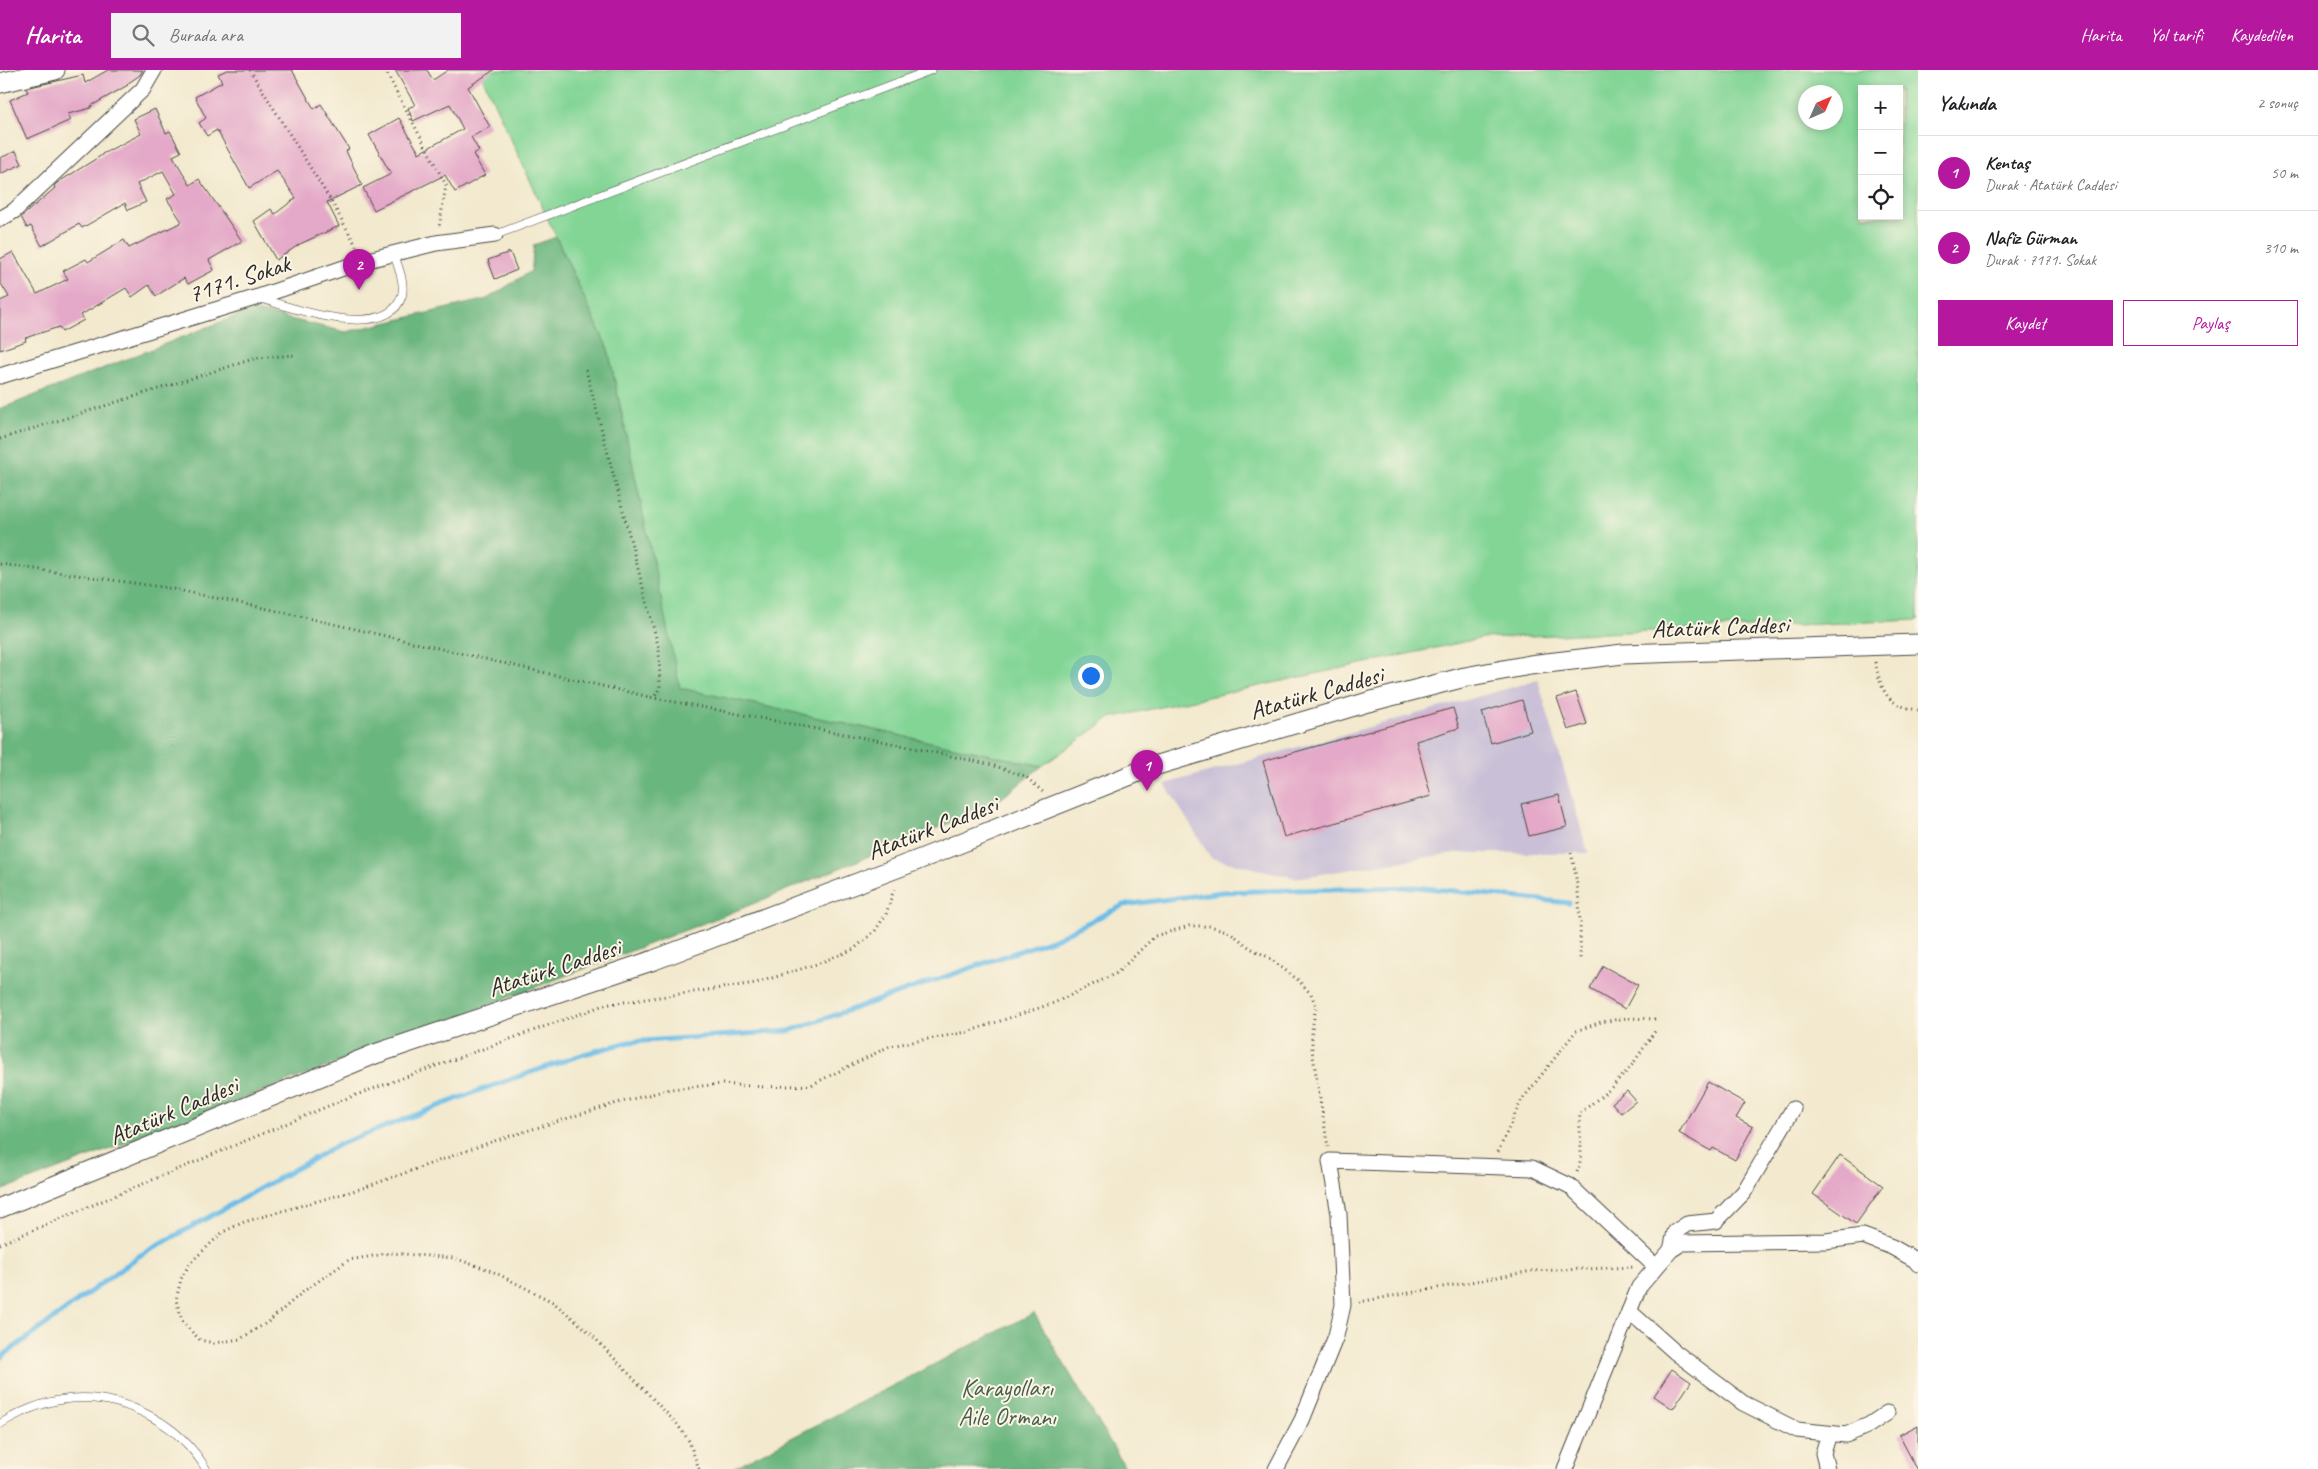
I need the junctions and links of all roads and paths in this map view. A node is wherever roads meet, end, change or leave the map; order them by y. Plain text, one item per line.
1 (55, 70) edge
2 (154, 70) edge
3 (250, 70) edge
4 (385, 70) edge
5 (931, 70) edge
6 (0, 83) edge
7 (0, 219) edge
8 (495, 235) joint
9 (436, 243) junction
10 (394, 254) junction
11 (364, 261) junction
12 (258, 297) junction
13 (295, 355) dead end
14 (586, 370) dead end
15 (0, 376) edge
16 (0, 439) edge
17 (0, 564) edge
18 (1918, 644) edge
19 (1867, 646) junction
20 (654, 698) junction
21 (1918, 710) edge
22 (1054, 806) junction
23 (1571, 853) dead end
24 (899, 883) dead end
25 (1580, 962) dead end
26 (1656, 1019) dead end
27 (1655, 1031) dead end
28 (1793, 1109) dead end
29 (1330, 1161) junction
30 (1491, 1167) junction
31 (1570, 1186) junction
32 (0, 1208) edge
33 (0, 1244) edge
34 (1671, 1250) junction
35 (1918, 1264) edge
36 (1656, 1267) junction
37 (1343, 1305) junction
38 (1629, 1311) junction
39 (1887, 1413) dead end
40 (0, 1424) edge
41 (1829, 1434) junction
42 (206, 1469) edge
43 (699, 1469) edge
44 (1276, 1469) edge
45 (1565, 1469) edge
46 (1827, 1469) edge

1 - 6 street
2 - 7 street
3 - 11 path
4 - 9 path
5 - 8 lane
8 - 9 street, 7171. Sokak
9 - 10 street, 7171. Sokak
10 - 11 street, 7171. Sokak
10 - 12 lane
11 - 12 street, 7171. Sokak
12 - 15 street, 7171. Sokak
13 - 16 path
14 - 20 path
17 - 20 path
18 - 19 street, Atatürk Caddesi
19 - 21 path
19 - 22 street, Atatürk Caddesi
20 - 22 path
22 - 32 street, Atatürk Caddesi
23 - 25 path
24 - 33 path
26 - 30 path
27 - 31 path
28 - 34 street
29 - 30 street
29 - 37 street
29 - 43 path
30 - 31 street
31 - 36 street
34 - 35 street
34 - 36 street
36 - 37 path
36 - 38 street
37 - 44 street
38 - 41 street
38 - 45 street
39 - 41 street
40 - 42 lane
41 - 46 street

